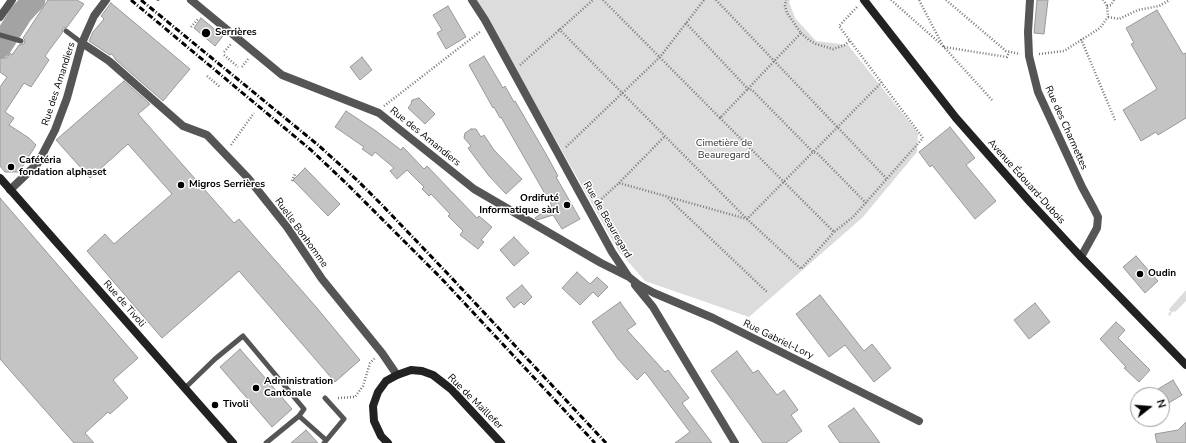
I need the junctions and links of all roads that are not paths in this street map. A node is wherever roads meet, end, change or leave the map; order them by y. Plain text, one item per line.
1 (12, 0) edge
2 (106, 0) edge
3 (191, 0) edge
4 (472, 0) edge
5 (1030, 0) edge
6 (861, 3) edge
7 (0, 17) edge
8 (66, 31) dead end
9 (0, 35) edge
10 (21, 41) dead end
11 (82, 43) junction
12 (0, 178) edge
13 (10, 190) junction
14 (1081, 257) junction
15 (629, 277) junction
16 (1186, 366) edge
17 (397, 375) junction
18 (185, 388) junction
19 (324, 398) dead end
20 (299, 416) junction
21 (919, 421) dead end
22 (325, 441) edge
23 (233, 443) edge
24 (266, 443) edge
25 (388, 443) edge
26 (501, 443) edge
27 (735, 443) edge

1 - 7 street
2 - 11 street, Rue des Amandiers
3 - 15 street, Rue des Amandiers
4 - 15 street, Rue de Beauregard
5 - 14 street, Rue des Charmettes
6 - 14 street, Avenue Édouard-Dubois
8 - 11 lane
9 - 10 lane
11 - 13 street, Rue des Amandiers
11 - 17 street, Ruelle Bonhomme
12 - 13 street, Rue de Tivoli
13 - 18 street, Rue de Tivoli
14 - 16 street, Avenue Édouard-Dubois
15 - 21 street, Rue Gabriel-Lory
15 - 27 street, Rue de Beauregard
17 - 25 street, Rue de Maillefer
17 - 26 street, Rue de Maillefer
18 - 20 lane
18 - 23 street, Rue de Tivoli
19 - 22 lane
20 - 22 lane
20 - 24 lane

